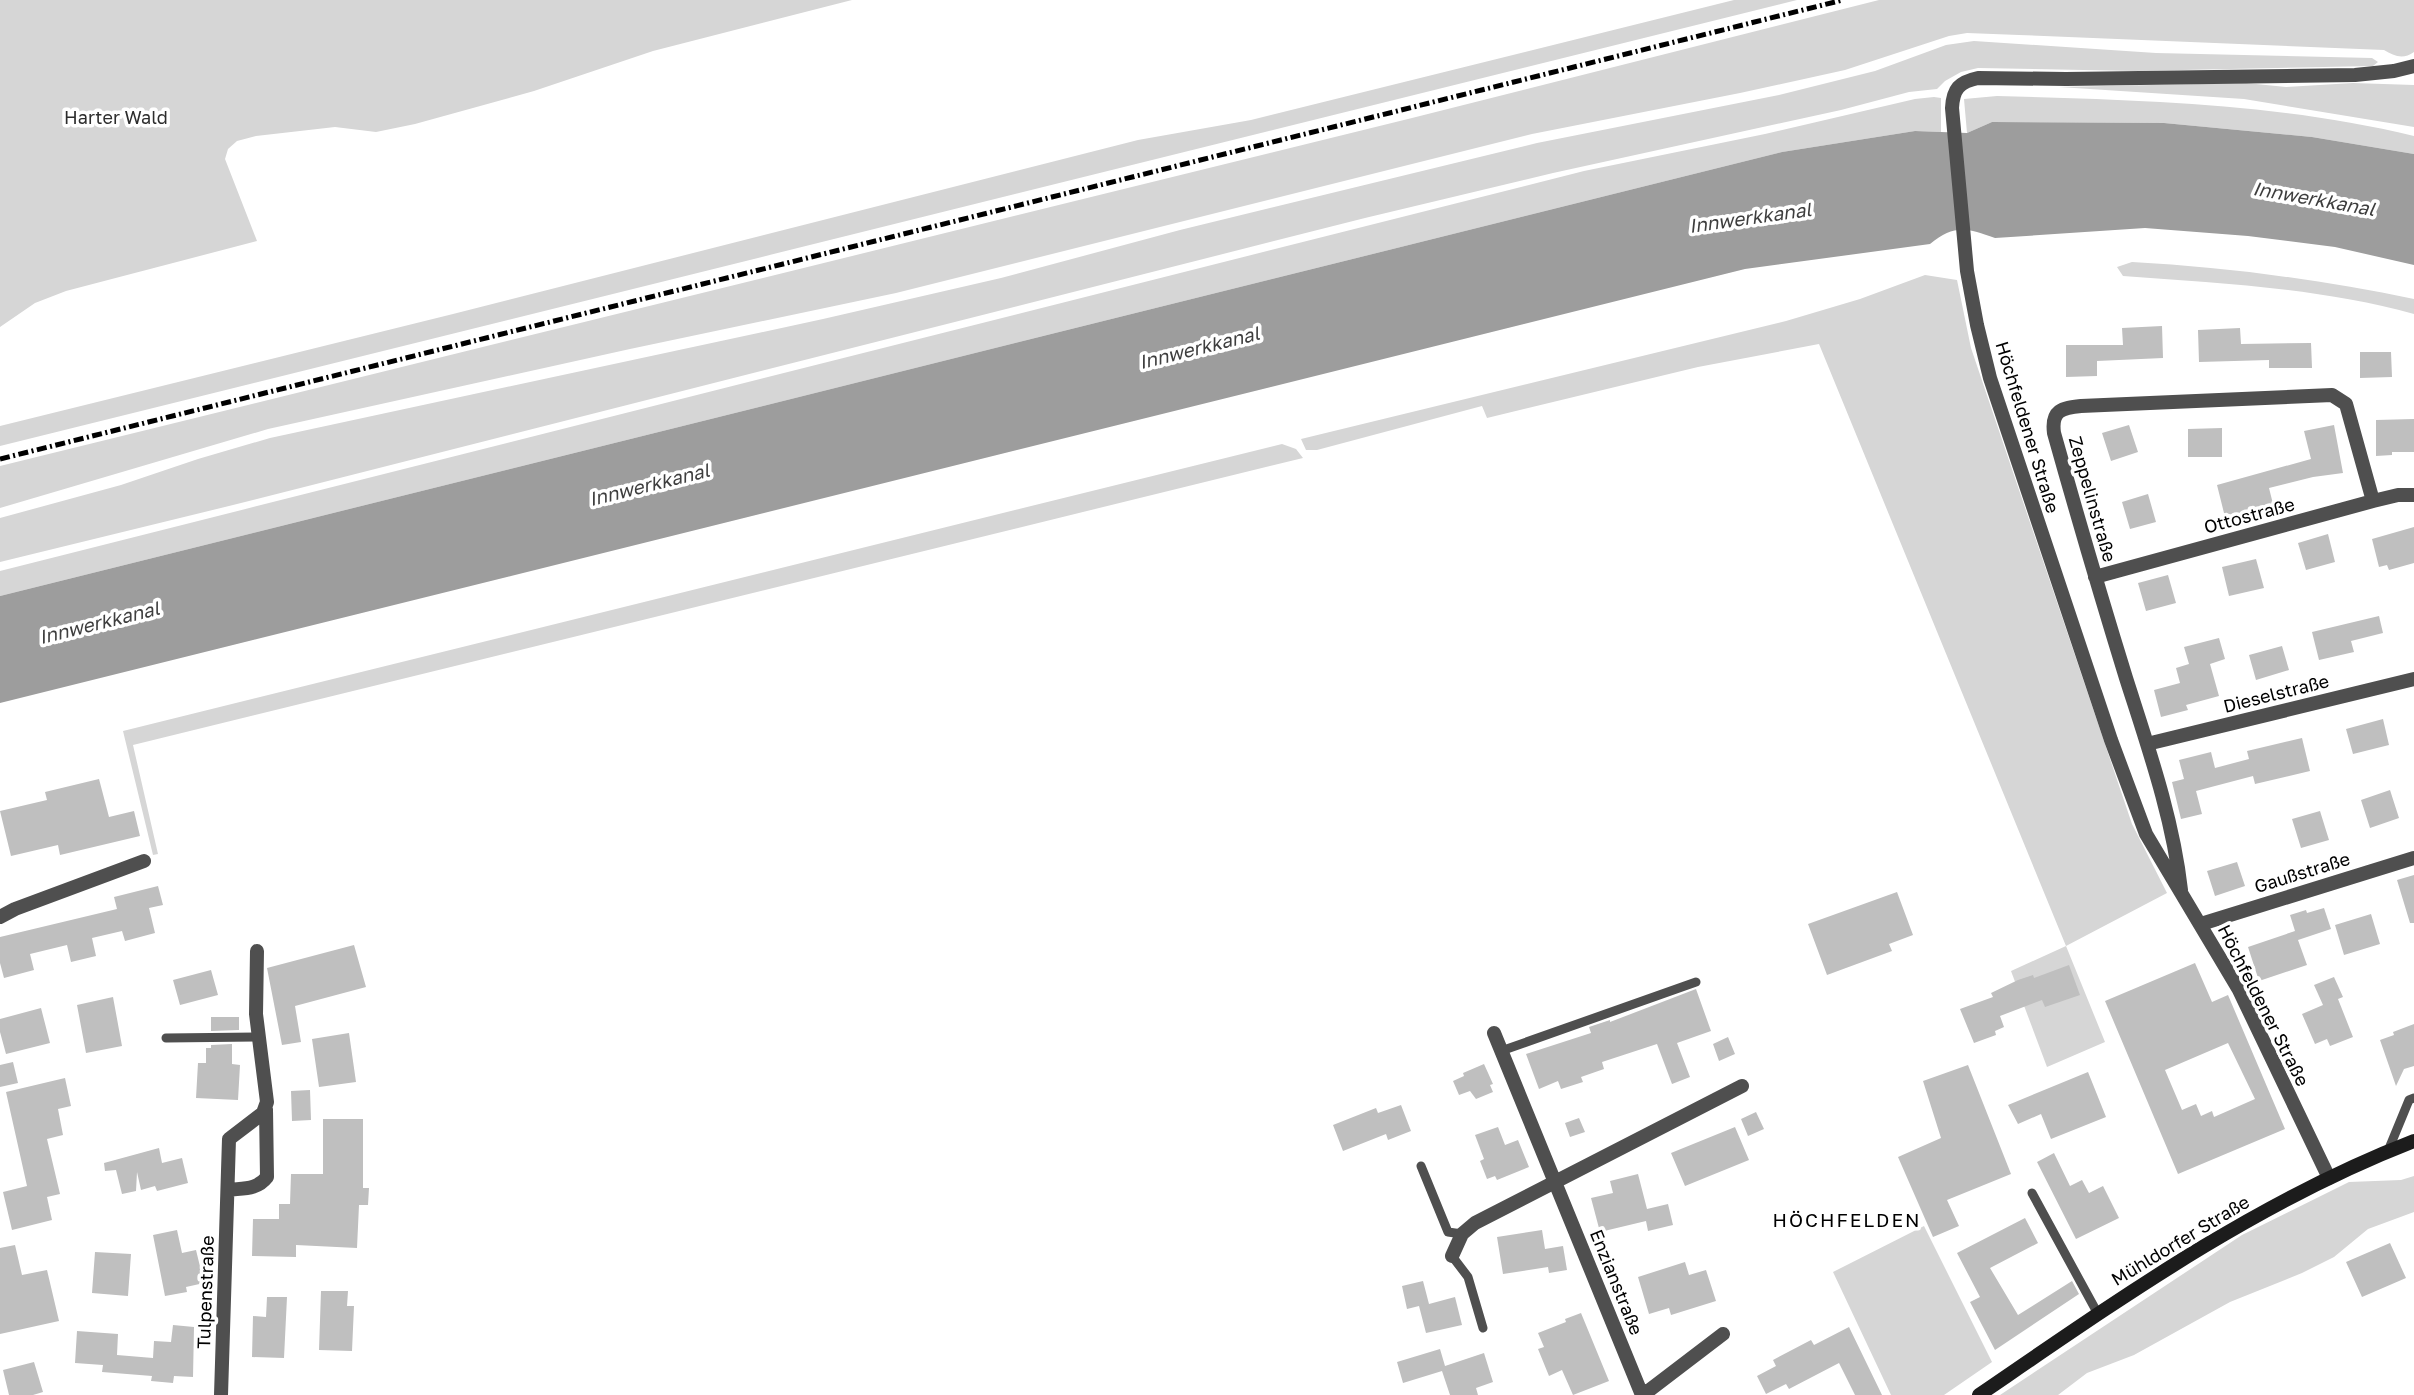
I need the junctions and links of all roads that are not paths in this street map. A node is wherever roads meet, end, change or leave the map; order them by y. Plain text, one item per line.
1 (2414, 66) edge
2 (2414, 495) edge
3 (2373, 501) junction
4 (2095, 577) junction
5 (2414, 679) edge
6 (2147, 744) junction
7 (2414, 858) edge
8 (144, 861) dead end
9 (2181, 895) junction
10 (0, 917) edge
11 (2201, 923) junction
12 (257, 951) dead end
13 (1696, 982) dead end
14 (1494, 1033) dead end
15 (258, 1037) junction
16 (166, 1038) dead end
17 (1501, 1051) junction
18 (1742, 1086) dead end
19 (2414, 1098) edge
20 (266, 1109) junction
21 (2414, 1141) edge
22 (2388, 1151) junction
23 (1420, 1166) dead end
24 (2329, 1178) junction
25 (1556, 1183) junction
26 (228, 1190) junction
27 (2032, 1193) dead end
28 (1462, 1234) junction
29 (1452, 1256) joint
30 (2098, 1314) junction
31 (1483, 1328) dead end
32 (1723, 1334) dead end
33 (222, 1395) edge
34 (1643, 1395) edge
35 (1979, 1395) edge

1 - 9 street, Höchfeldener Straße
2 - 3 street, Ottostraße
3 - 4 street, Ottostraße
3 - 4 street, Zeppelinstraße
4 - 6 street, Zeppelinstraße
5 - 6 street, Dieselstraße
6 - 9 street, Zeppelinstraße
7 - 11 street, Gaußstraße
8 - 10 street
9 - 11 street, Höchfeldener Straße
11 - 24 street, Höchfeldener Straße
12 - 15 street
13 - 17 lane
14 - 17 street, Enzianstraße
15 - 16 lane
15 - 20 street
17 - 25 street, Enzianstraße
18 - 25 street
19 - 22 lane
20 - 26 street, Tulpenstraße
20 - 26 street
21 - 22 street, Mühldorfer Straße
22 - 24 street, Mühldorfer Straße
23 - 28 lane
24 - 30 street, Mühldorfer Straße
25 - 28 street
25 - 34 street, Enzianstraße
26 - 33 street, Tulpenstraße
27 - 30 lane
28 - 29 street
29 - 31 lane
30 - 35 street, Mühldorfer Straße
32 - 34 street

